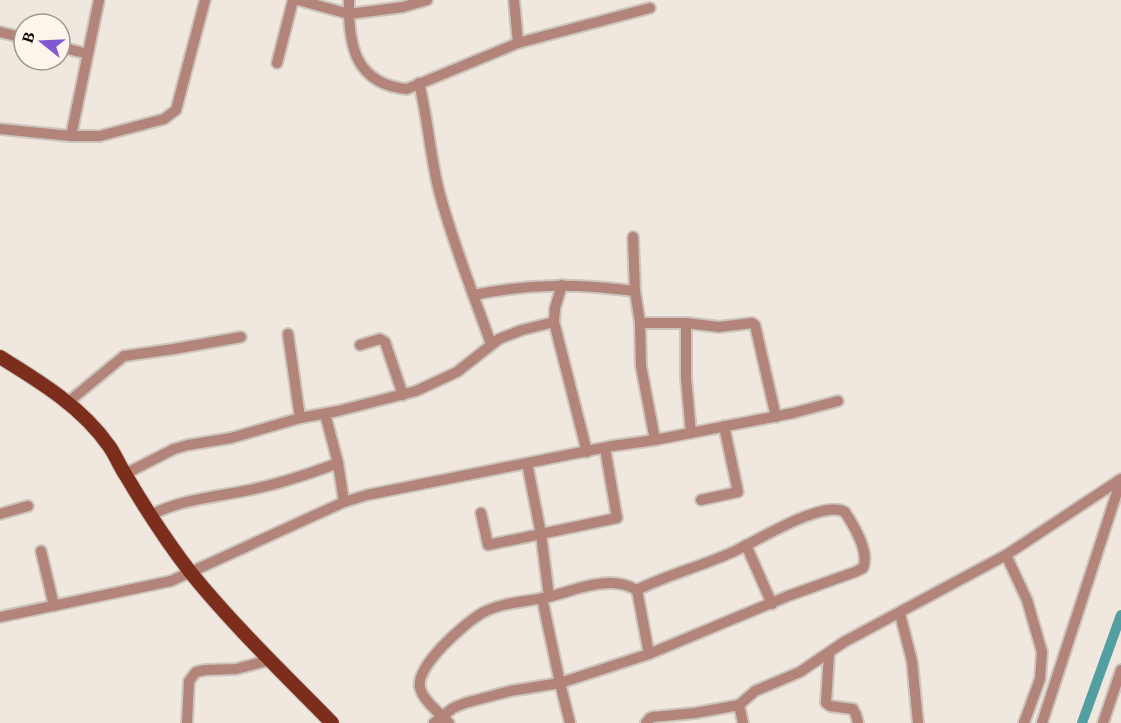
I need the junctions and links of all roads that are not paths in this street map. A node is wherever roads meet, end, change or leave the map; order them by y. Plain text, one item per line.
1 (99, 0) edge
2 (205, 0) edge
3 (295, 0) edge
4 (349, 0) edge
5 (427, 0) edge
6 (514, 0) edge
7 (650, 8) dead end
8 (349, 14) junction
9 (518, 43) junction
10 (72, 50) edge
11 (88, 54) junction
12 (277, 63) dead end
13 (419, 83) junction
14 (0, 129) edge
15 (71, 136) junction
16 (633, 237) dead end
17 (562, 285) junction
18 (635, 291) junction
19 (474, 295) junction
20 (554, 322) junction
21 (640, 323) junction
22 (686, 323) junction
23 (288, 334) dead end
24 (241, 337) dead end
25 (492, 344) junction
26 (360, 345) dead end
27 (0, 357) edge
28 (403, 395) junction
29 (838, 401) dead end
30 (67, 403) junction
31 (325, 414) junction
32 (776, 417) junction
33 (300, 418) junction
34 (724, 426) junction
35 (691, 433) junction
36 (655, 440) junction
37 (605, 448) junction
38 (587, 452) junction
39 (338, 463) junction
40 (527, 463) junction
41 (125, 474) junction
42 (1121, 479) edge
43 (700, 500) dead end
44 (344, 502) junction
45 (28, 506) dead end
46 (481, 513) dead end
47 (0, 514) edge
48 (151, 515) junction
49 (541, 534) junction
50 (746, 545) junction
51 (41, 551) dead end
52 (1006, 555) junction
53 (191, 573) junction
54 (637, 590) junction
55 (545, 597) junction
56 (772, 604) junction
57 (54, 606) junction
58 (900, 614) junction
59 (0, 618) edge
60 (649, 654) junction
61 (829, 654) junction
62 (270, 660) junction
63 (1121, 670) edge
64 (560, 683) junction
65 (739, 705) junction
66 (442, 720) edge
67 (187, 723) edge
68 (332, 723) edge
69 (570, 723) edge
70 (646, 723) edge
71 (743, 723) edge
72 (858, 723) edge
73 (918, 723) edge
74 (1024, 723) edge
75 (1042, 723) edge
76 (1103, 723) edge

1 - 11 street
2 - 15 street
3 - 8 street
3 - 12 street
4 - 8 street
5 - 8 street
6 - 9 street
7 - 9 street
8 - 13 street
9 - 13 street
10 - 11 street
11 - 15 street
13 - 19 street
14 - 15 street
16 - 18 street
17 - 18 street
17 - 19 street
17 - 20 street
18 - 21 street
19 - 25 street
20 - 25 street
20 - 38 street
21 - 22 street
21 - 36 street
22 - 32 street
22 - 35 street
23 - 33 street
24 - 30 street
25 - 28 street
26 - 28 street
27 - 30 main road
28 - 31 street
29 - 32 street
30 - 41 main road
31 - 33 street
31 - 39 street
32 - 34 street
33 - 41 street
34 - 35 street
34 - 43 street
35 - 36 street
36 - 37 street
37 - 38 street
37 - 49 street
38 - 40 street
39 - 44 street
39 - 48 street
40 - 44 street
40 - 49 street
41 - 48 main road
42 - 52 street
42 - 75 street
44 - 53 street
45 - 47 street
46 - 49 street
48 - 53 main road
49 - 55 street
50 - 54 street
50 - 56 street
50 - 56 street
51 - 57 street
52 - 58 street
52 - 74 street
53 - 57 street
53 - 62 main road
54 - 55 street
54 - 60 street
55 - 64 street
55 - 66 street
56 - 60 street
57 - 59 street
58 - 61 street
58 - 73 street
60 - 64 street
61 - 65 street
61 - 72 street
62 - 67 street
62 - 68 main road
63 - 76 street
64 - 66 street
64 - 69 street
65 - 70 street
65 - 71 street

